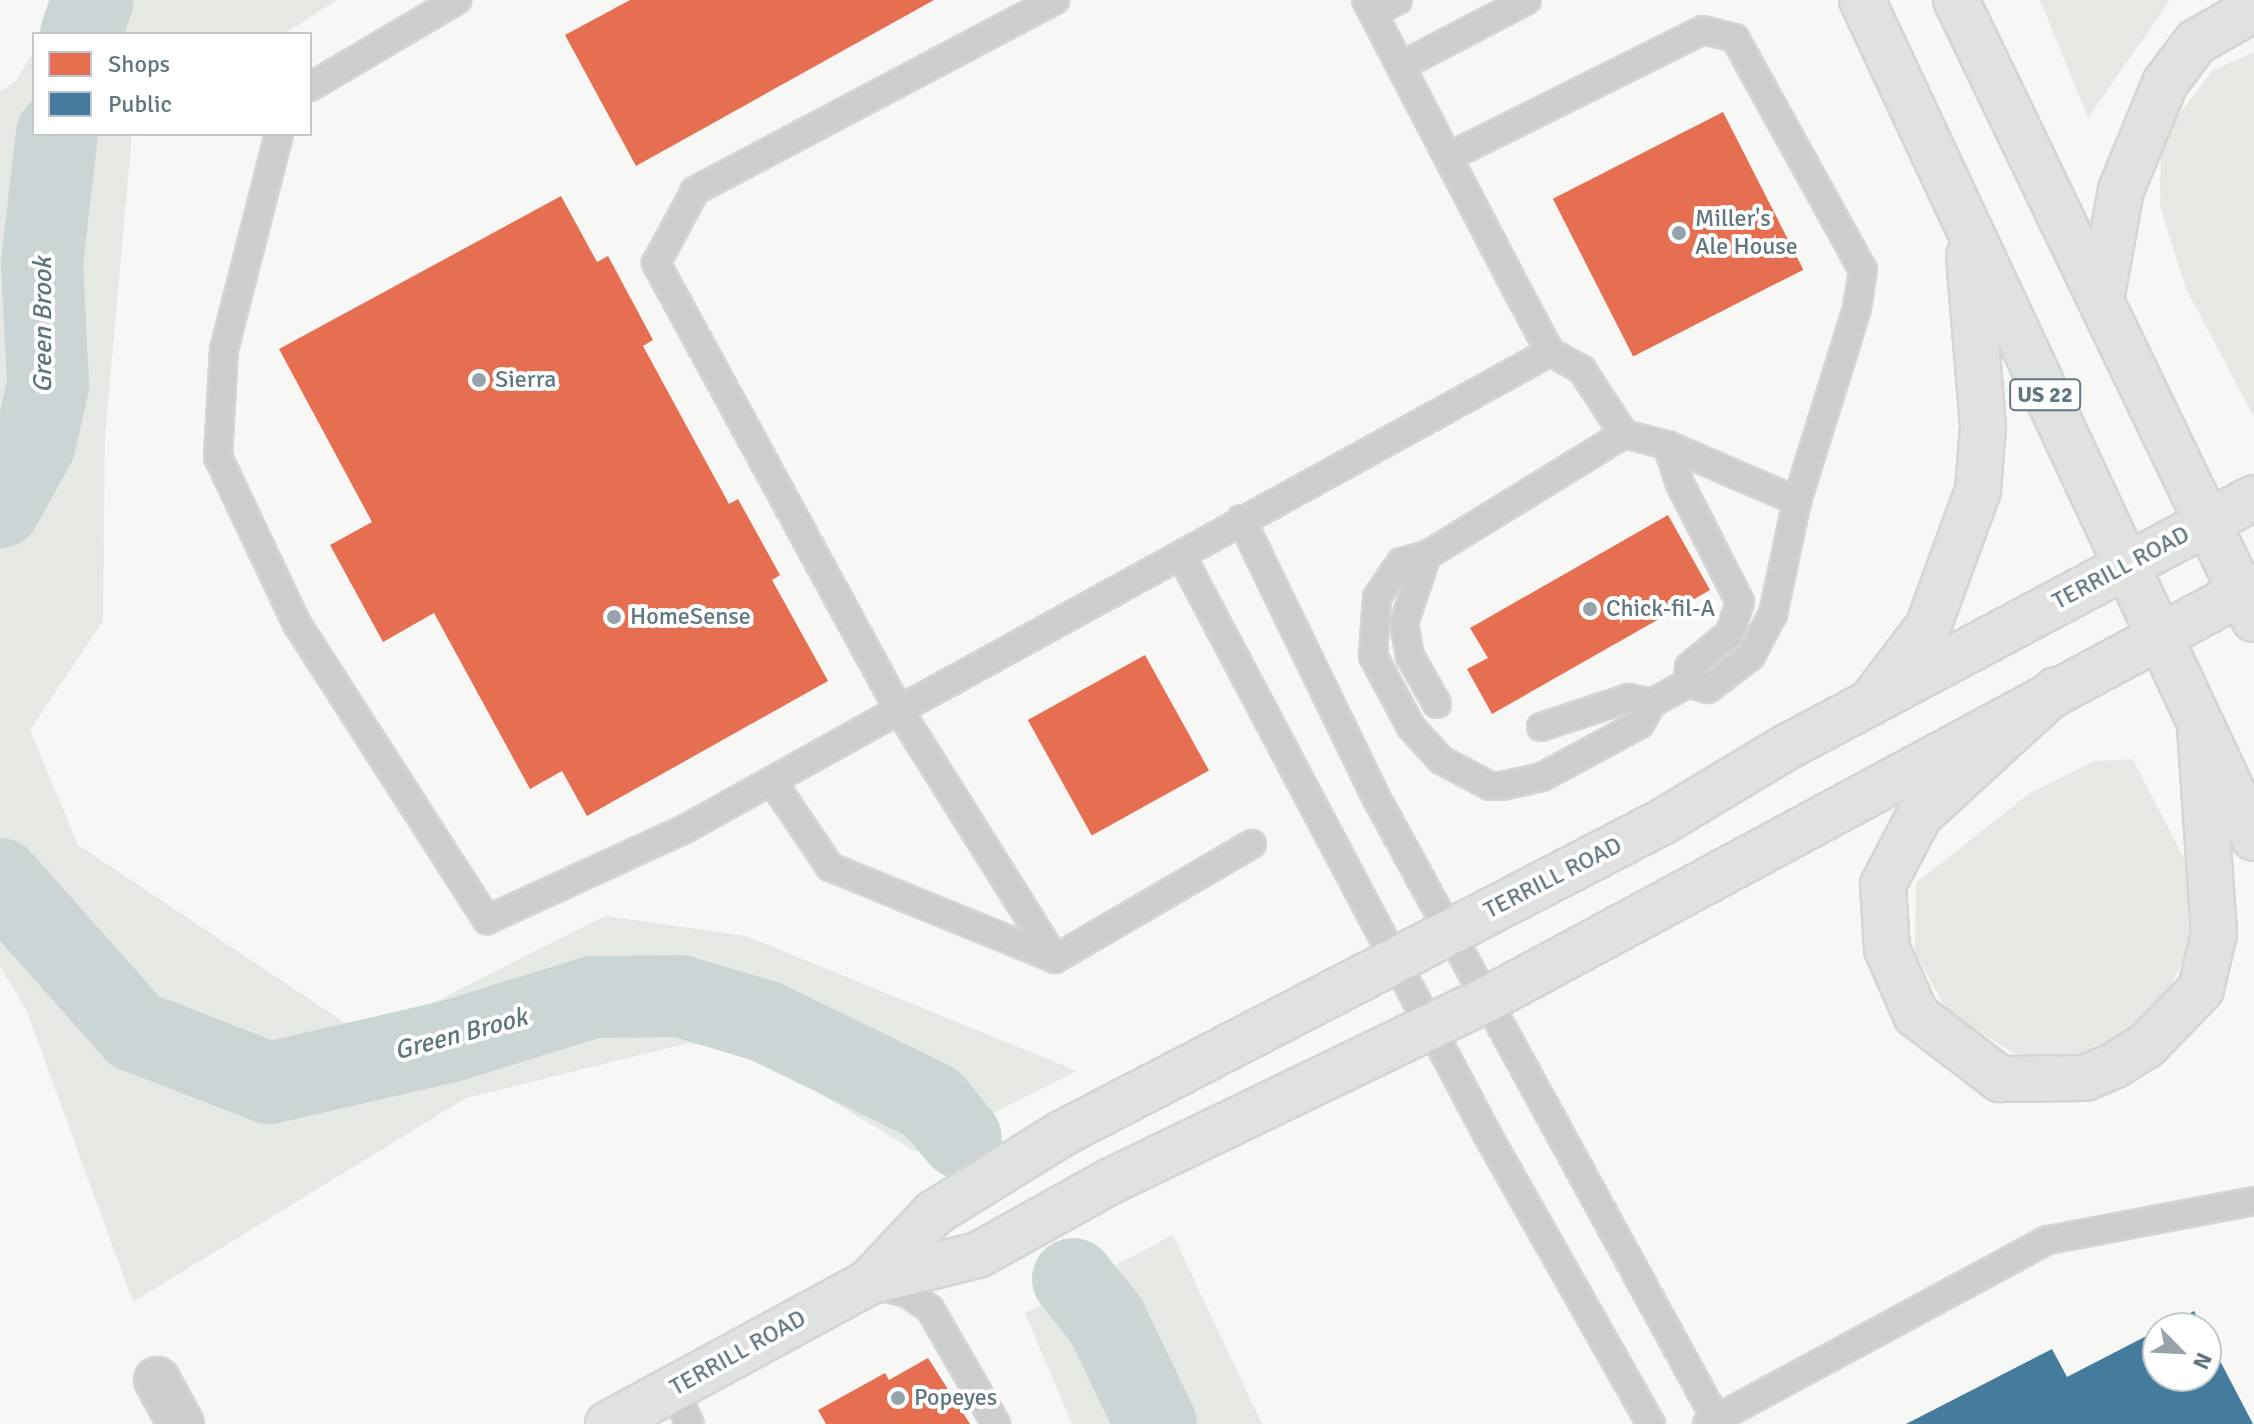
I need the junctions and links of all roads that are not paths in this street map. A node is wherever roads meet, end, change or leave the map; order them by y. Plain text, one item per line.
1 (457, 0) edge
2 (1055, 0) edge
3 (1398, 0) edge
4 (1527, 0) edge
5 (1862, 0) edge
6 (1956, 0) edge
7 (1370, 6) edge
8 (2254, 9) edge
9 (1401, 66) junction
10 (312, 86) edge
11 (278, 136) edge
12 (1448, 157) junction
13 (1966, 226) junction
14 (2101, 300) junction
15 (1550, 352) junction
16 (1624, 434) junction
17 (1667, 445) junction
18 (2254, 498) edge
19 (1797, 501) junction
20 (1241, 519) junction
21 (2207, 522) junction
22 (1181, 555) junction
23 (1427, 555) junction
24 (2123, 564) junction
25 (2250, 600) edge
26 (2160, 640) junction
27 (1688, 683) junction
28 (2056, 690) junction
29 (1652, 703) junction
30 (1870, 703) junction
31 (1437, 704) dead end
32 (899, 710) junction
33 (1541, 727) dead end
34 (2200, 729) junction
35 (772, 781) junction
36 (2254, 838) edge
37 (1252, 844) dead end
38 (1450, 931) junction
39 (1055, 959) junction
40 (1396, 960) junction
41 (1486, 1000) junction
42 (1429, 1027) junction
43 (2254, 1201) edge
44 (869, 1282) junction
45 (157, 1380) dead end
46 (682, 1406) edge
47 (1711, 1421) edge
48 (181, 1424) edge
49 (608, 1424) edge
50 (996, 1424) edge
51 (1651, 1424) edge

1 - 10 lane
2 - 32 lane
3 - 7 lane
4 - 9 lane
5 - 13 main road, US 22
6 - 14 main road
7 - 9 lane
8 - 14 main road
9 - 12 lane
11 - 35 lane
12 - 15 lane
12 - 19 lane
13 - 24 main road, US 22
13 - 30 main road
14 - 21 main road
15 - 16 lane
15 - 20 lane
16 - 17 lane
16 - 23 lane
17 - 19 lane
17 - 27 lane
18 - 21 main road, TERRILL ROAD
19 - 27 lane
20 - 22 lane
20 - 38 lane
21 - 24 main road, TERRILL ROAD
21 - 25 main road
22 - 32 lane
22 - 40 lane
23 - 29 lane
23 - 31 lane
24 - 26 main road, US 22
24 - 30 main road, TERRILL ROAD
25 - 26 main road, TERRILL ROAD
26 - 28 main road, TERRILL ROAD
26 - 34 main road, US 22
27 - 29 lane
28 - 34 main road
28 - 41 main road, TERRILL ROAD
29 - 33 lane
30 - 38 main road, TERRILL ROAD
32 - 35 lane
32 - 39 lane
34 - 36 main road, US 22
35 - 39 lane
37 - 39 lane
38 - 40 main road, TERRILL ROAD
38 - 41 lane
40 - 42 lane
40 - 44 main road, TERRILL ROAD
41 - 42 main road, TERRILL ROAD
41 - 47 lane
42 - 44 main road, TERRILL ROAD
42 - 51 lane
43 - 47 lane
44 - 46 main road, TERRILL ROAD
44 - 50 lane
45 - 48 street
46 - 49 main road, TERRILL ROAD

